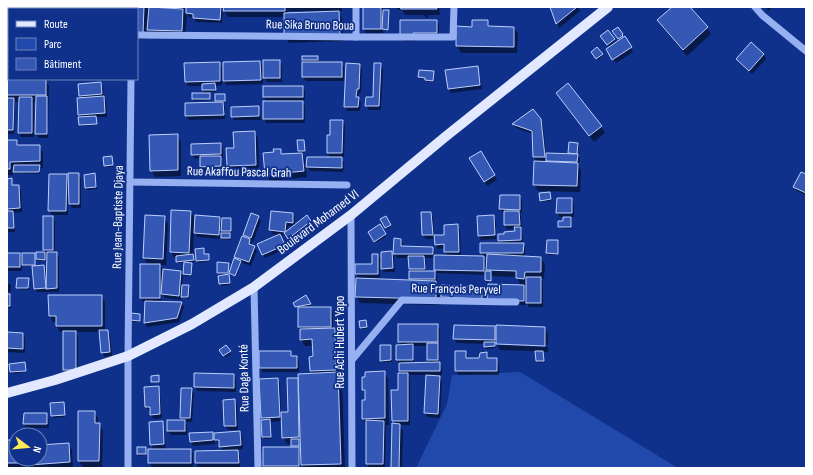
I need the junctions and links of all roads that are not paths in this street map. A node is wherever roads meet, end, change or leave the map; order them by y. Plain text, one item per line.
1 (356, 7) edge
2 (454, 7) edge
3 (608, 7) edge
4 (755, 7) edge
5 (138, 35) edge
6 (356, 37) junction
7 (806, 51) edge
8 (131, 80) edge
9 (130, 182) junction
10 (347, 185) dead end
11 (351, 215) junction
12 (254, 287) junction
13 (516, 302) dead end
14 (128, 356) junction
15 (352, 360) junction
16 (7, 393) edge
17 (128, 468) edge
18 (258, 468) edge
19 (352, 468) edge

1 - 6 street
2 - 6 street, Rue Sika Bruno Boua
3 - 11 main road, Boulevard Mohamed VI
4 - 7 street
5 - 6 street, Rue Sika Bruno Boua
8 - 9 street, Rue Jean-Baptiste Djaya
9 - 10 street, Rue Akaffou Pascal Grah
9 - 14 street, Rue Jean-Baptiste Djaya
11 - 12 main road, Boulevard Mohamed VI
11 - 15 street, Rue Achi Hubert Yapo
12 - 14 main road, Boulevard Mohamed VI
12 - 18 street, Rue Daga Konté
13 - 15 street, Rue François Peryvel
14 - 16 main road, Boulevard Mohamed VI
14 - 17 street, Rue Jean-Baptiste Djaya
15 - 19 street, Rue Achi Hubert Yapo

